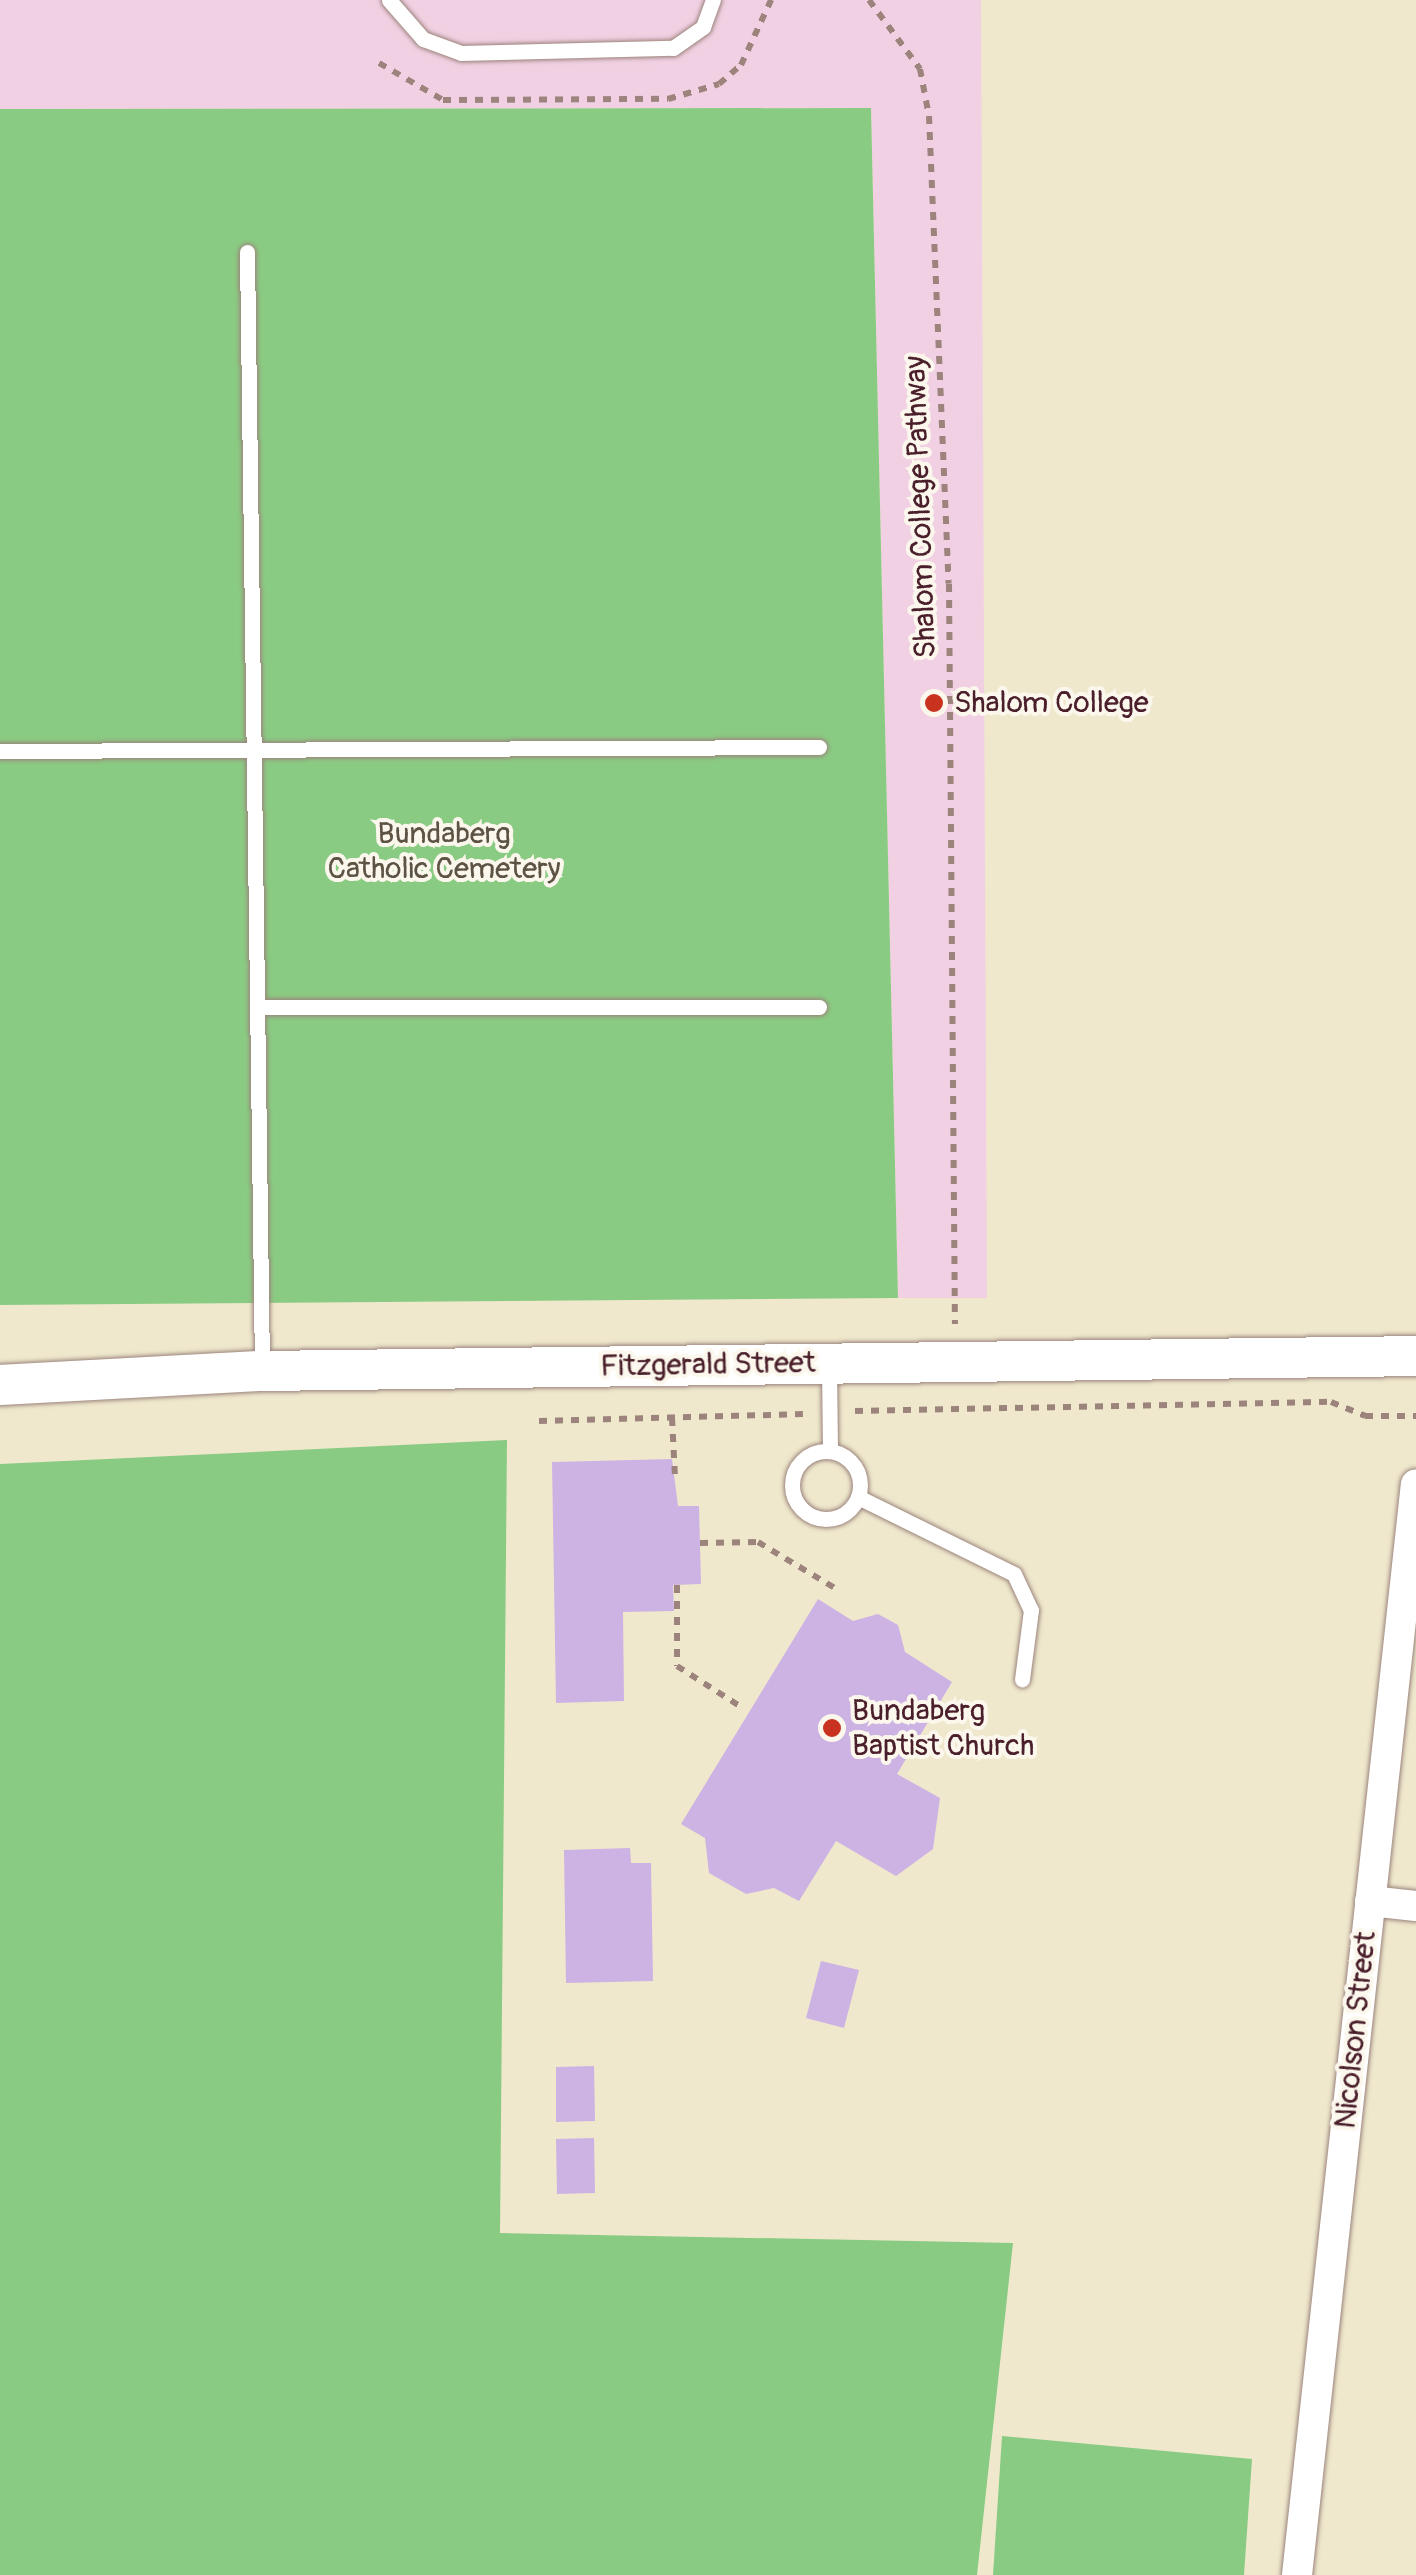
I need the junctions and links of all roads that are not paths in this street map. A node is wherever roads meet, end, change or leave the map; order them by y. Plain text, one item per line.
1 (389, 0) edge
2 (713, 0) edge
3 (246, 252) dead end
4 (254, 746) junction
5 (818, 747) dead end
6 (0, 751) edge
7 (257, 1007) junction
8 (819, 1007) dead end
9 (1416, 1356) edge
10 (829, 1363) junction
11 (262, 1371) junction
12 (0, 1385) edge
13 (830, 1450) junction
14 (1416, 1484) edge
15 (858, 1497) junction
16 (1022, 1679) dead end
17 (1370, 1901) junction
18 (1416, 1906) edge
19 (1297, 2575) edge

1 - 2 lane
3 - 4 lane
4 - 5 lane
4 - 6 lane
4 - 7 lane
7 - 8 lane
7 - 11 lane
9 - 10 street, Fitzgerald Street
10 - 11 street, Fitzgerald Street
10 - 13 lane
11 - 12 street, Fitzgerald Street
13 - 15 lane
13 - 15 lane
14 - 17 street, Nicolson Street
15 - 16 lane
17 - 18 street
17 - 19 street, Nicolson Street

